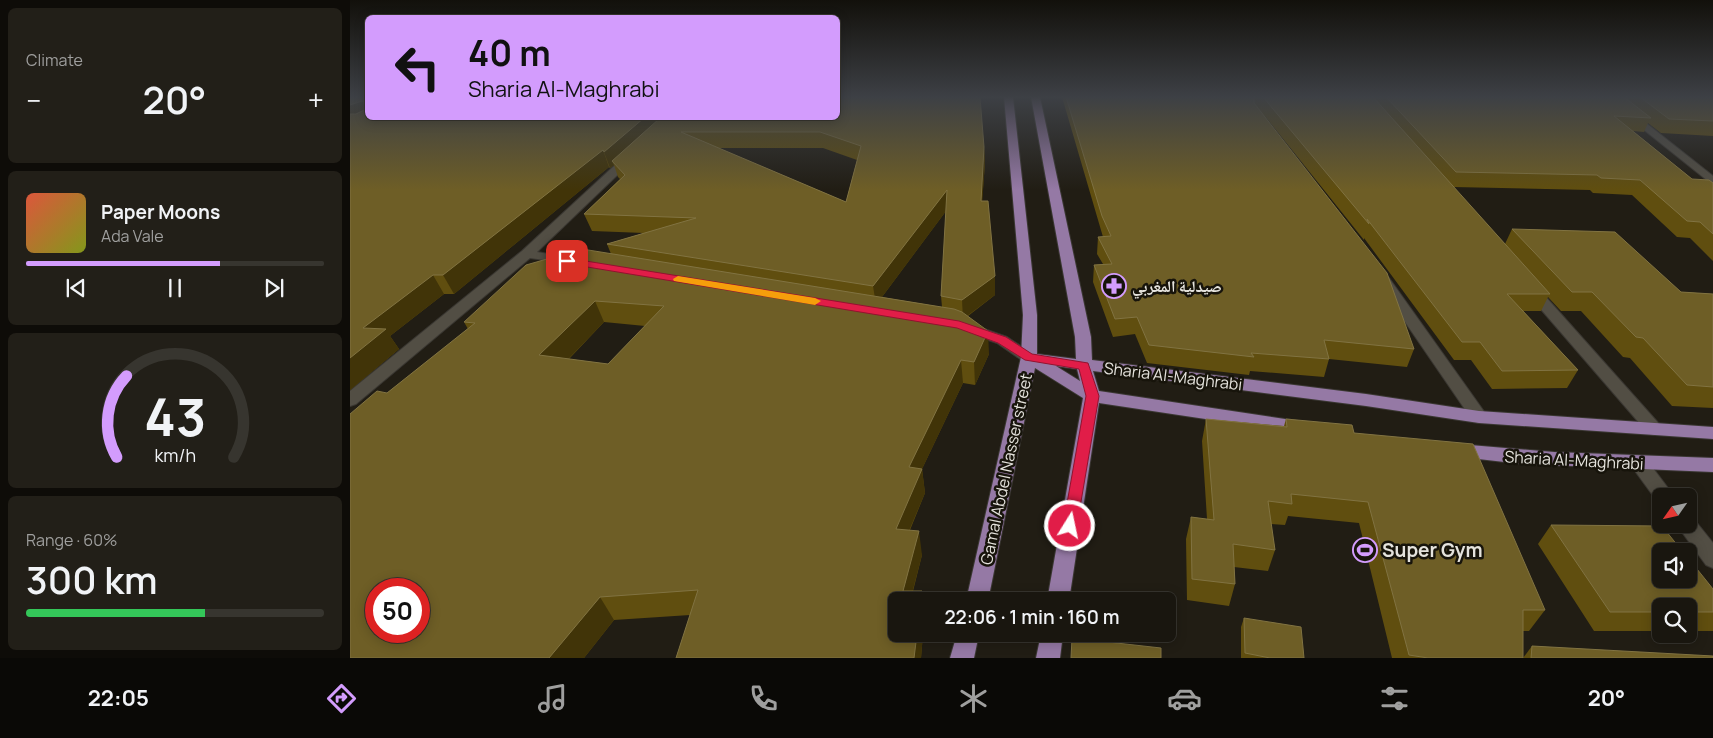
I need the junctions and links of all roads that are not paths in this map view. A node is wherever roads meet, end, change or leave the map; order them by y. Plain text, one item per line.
1 (1011, 128) edge
2 (1041, 128) edge
3 (1645, 128) edge
4 (644, 145) edge
5 (1713, 182) edge
6 (527, 254) junction
7 (586, 264) edge
8 (1374, 266) edge
9 (1525, 282) edge
10 (959, 325) edge
11 (1029, 357) junction
12 (1084, 366) junction
13 (1092, 396) junction
14 (350, 400) edge
15 (1479, 417) junction
16 (1654, 429) junction
17 (1319, 430) edge
18 (1713, 433) edge
19 (1445, 449) edge
20 (1639, 464) junction
21 (1713, 465) edge
22 (1658, 488) edge
23 (1693, 533) edge
24 (1713, 559) edge
25 (979, 592) edge
26 (1059, 592) edge
27 (966, 642) edge
28 (1051, 642) edge
29 (962, 658) edge
30 (1048, 658) edge

1 - 11 main road, Gamal Abdel Nasser street
2 - 12 main road
3 - 5 street
4 - 6 street
6 - 7 street
6 - 14 street
8 - 15 street
9 - 16 street
10 - 11 street
11 - 12 main road, Sharia Al-Maghrabi
11 - 13 main road, Sharia Al-Maghrabi
11 - 25 main road, Gamal Abdel Nasser street
12 - 13 main road
12 - 15 main road, Sharia Al-Maghrabi
13 - 17 main road, Sharia Al-Maghrabi
13 - 26 main road
15 - 16 main road, Sharia Al-Maghrabi
16 - 18 main road, Sharia Al-Maghrabi
19 - 20 main road, Sharia Al-Maghrabi
20 - 21 main road, Sharia Al-Maghrabi
20 - 22 street
23 - 24 street
27 - 29 main road
28 - 30 main road

